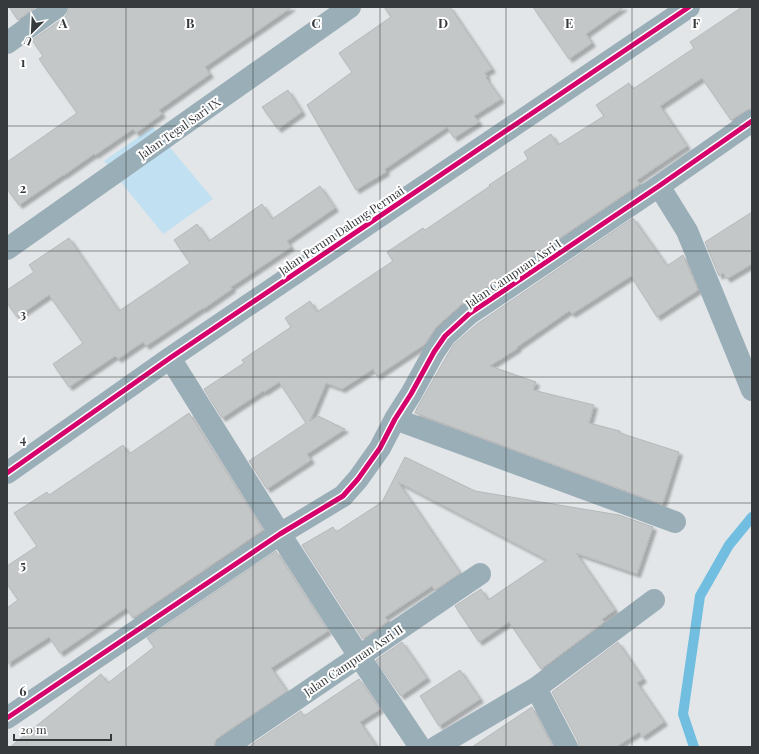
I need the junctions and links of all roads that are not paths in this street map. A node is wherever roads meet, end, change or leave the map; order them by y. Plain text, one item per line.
1 (57, 7) edge
2 (350, 7) edge
3 (689, 7) edge
4 (664, 14) edge
5 (7, 42) edge
6 (752, 121) edge
7 (659, 186) junction
8 (7, 249) edge
9 (170, 358) junction
10 (752, 390) edge
11 (395, 419) junction
12 (7, 474) edge
13 (675, 522) dead end
14 (280, 534) junction
15 (480, 574) dead end
16 (654, 600) dead end
17 (359, 656) junction
18 (536, 688) junction
19 (7, 718) edge
20 (226, 747) edge
21 (420, 747) edge
22 (436, 747) edge
23 (567, 747) edge

1 - 5 street
2 - 8 street, Jalan Tegal Sari IX
3 - 4 street, Jalan Perum Dalung Permai
4 - 9 street, Jalan Perum Dalung Permai
6 - 7 street, Jalan Campuan Asri I
7 - 10 street
7 - 11 street, Jalan Campuan Asri I
9 - 12 street, Jalan Perum Dalung Permai
9 - 14 street
11 - 13 street
11 - 14 street, Jalan Campuan Asri I
14 - 17 street
14 - 19 street, Jalan Campuan Asri I
15 - 17 street, Jalan Campuan Asri II
16 - 18 street
17 - 20 street, Jalan Campuan Asri II
17 - 21 street
18 - 22 street
18 - 23 street

